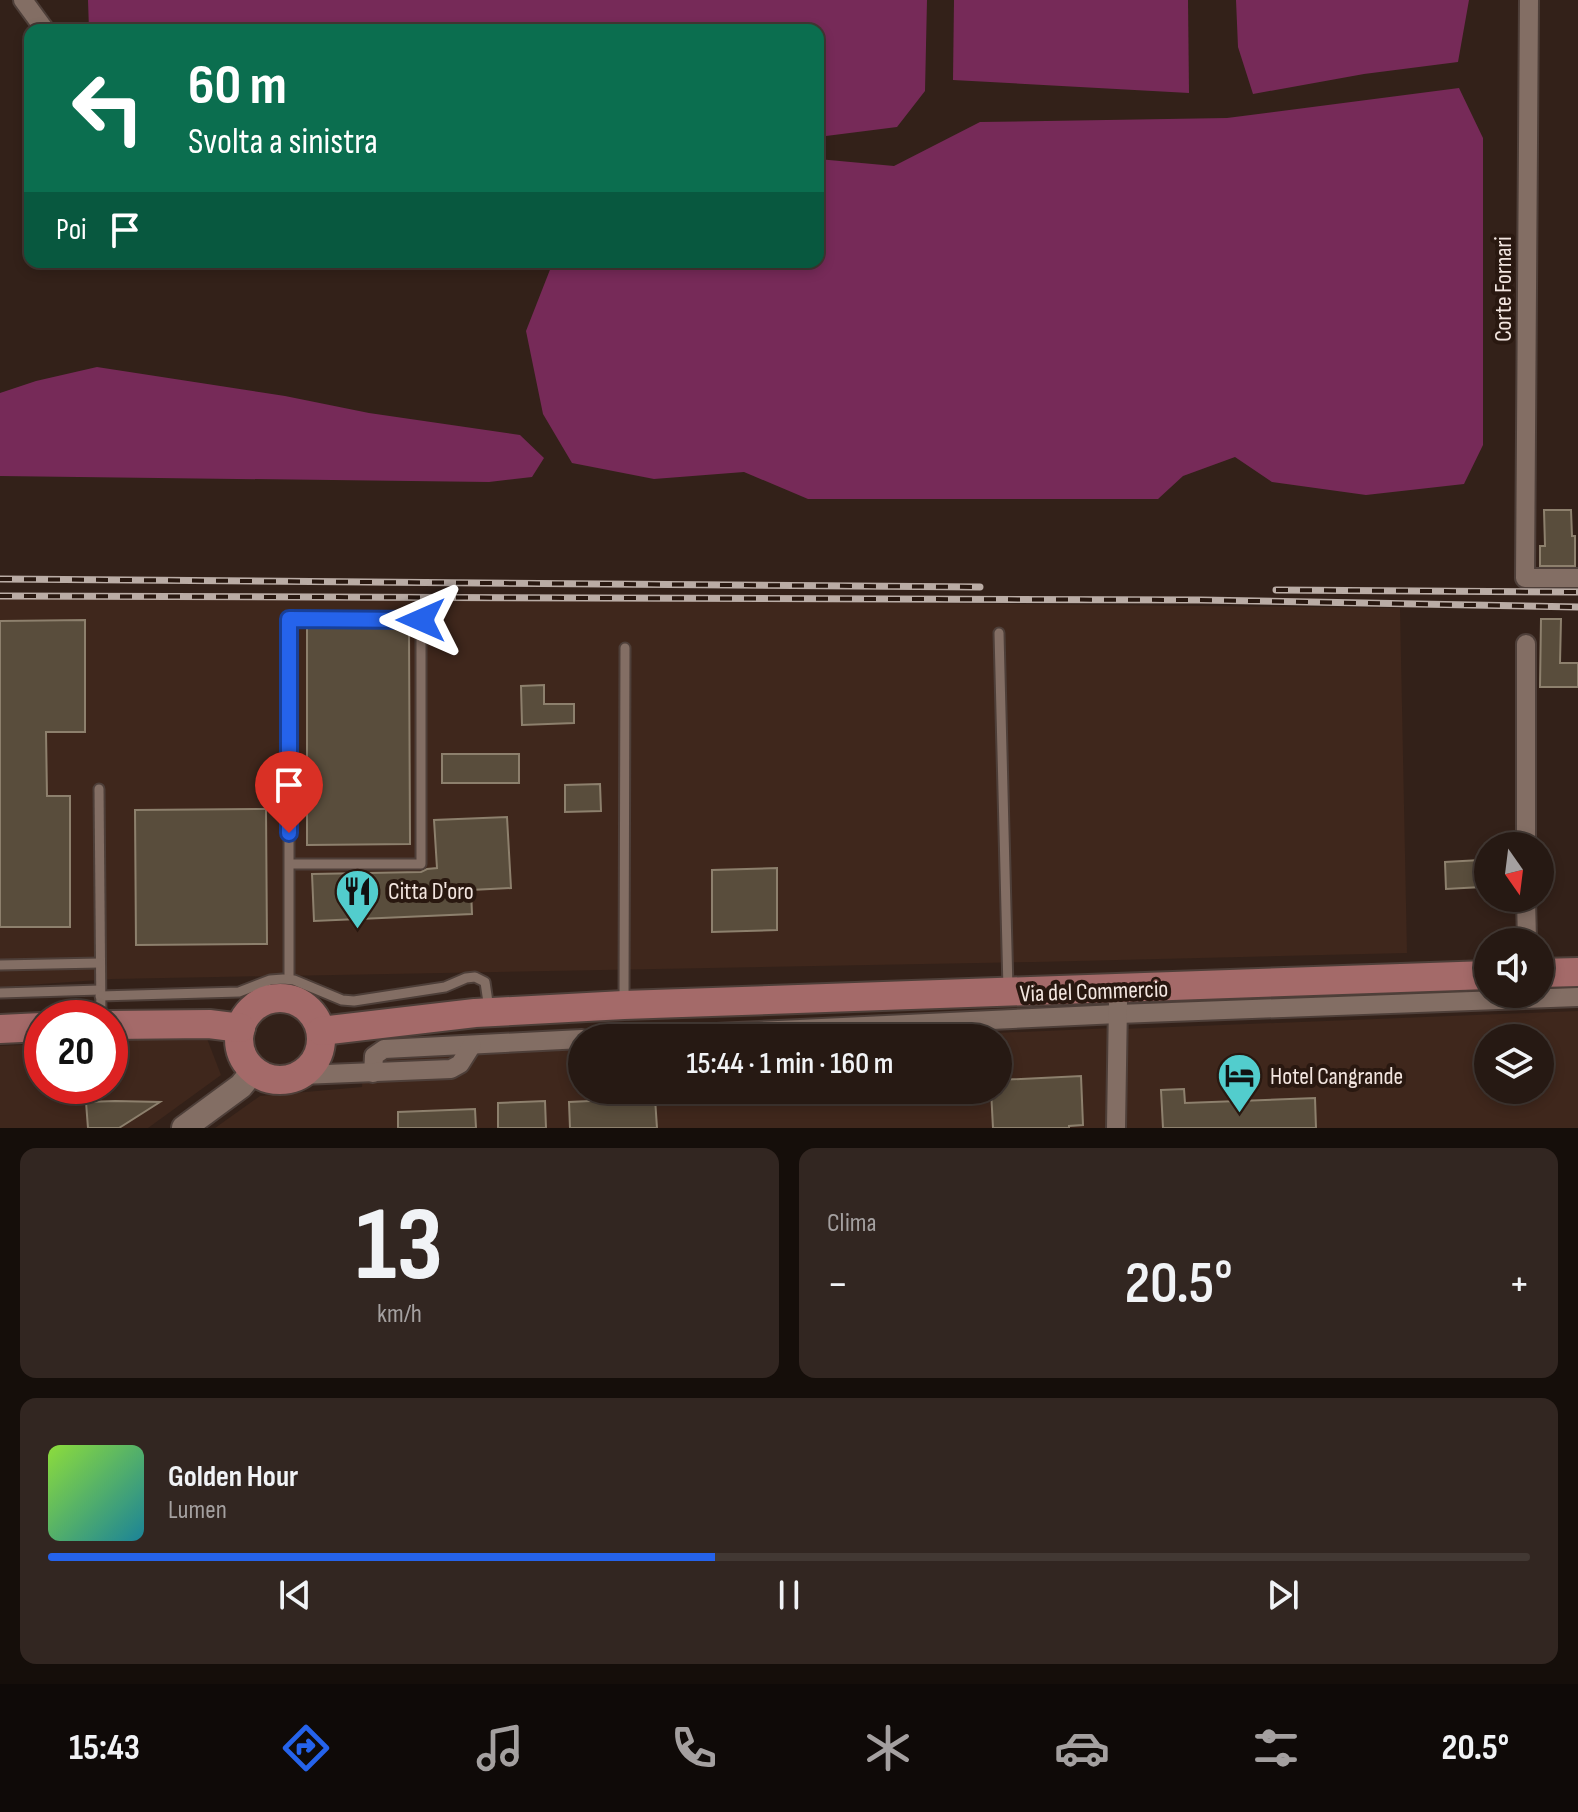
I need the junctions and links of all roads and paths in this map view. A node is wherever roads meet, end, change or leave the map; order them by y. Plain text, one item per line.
1 (23, 0) edge
2 (1529, 0) edge
3 (41, 24) edge
4 (1578, 578) edge
5 (999, 633) dead end
6 (1526, 644) dead end
7 (625, 648) dead end
8 (99, 789) dead end
9 (1526, 832) edge
10 (289, 864) junction
11 (100, 963) junction
12 (0, 965) edge
13 (1578, 972) edge
14 (1554, 973) edge
15 (1474, 976) edge
16 (289, 979) junction
17 (1008, 992) junction
18 (0, 993) edge
19 (100, 993) junction
20 (1578, 997) edge
21 (100, 1000) edge
22 (1118, 1001) junction
23 (624, 1005) junction
24 (489, 1012) junction
25 (803, 1024) edge
26 (128, 1025) edge
27 (24, 1028) edge
28 (241, 1028) junction
29 (0, 1029) edge
30 (321, 1031) junction
31 (568, 1040) edge
32 (253, 1071) junction
33 (301, 1075) junction
34 (184, 1128) edge
35 (1116, 1128) edge

1 - 3 street
2 - 4 street, Corte Fornari
5 - 17 lane
6 - 9 street
7 - 23 lane
8 - 11 lane
10 - 10 lane
10 - 16 lane
11 - 12 lane
11 - 19 lane
13 - 14 main road
15 - 22 main road
16 - 19 lane
16 - 24 lane
17 - 22 main road
17 - 23 main road
18 - 19 lane
19 - 21 lane
20 - 22 street, Via del Commercio
22 - 25 street, Via del Commercio
22 - 35 street
23 - 24 main road
24 - 30 main road
26 - 28 main road
27 - 29 main road
28 - 30 main road
28 - 32 main road
30 - 33 main road
31 - 33 street
32 - 33 main road
32 - 34 street

